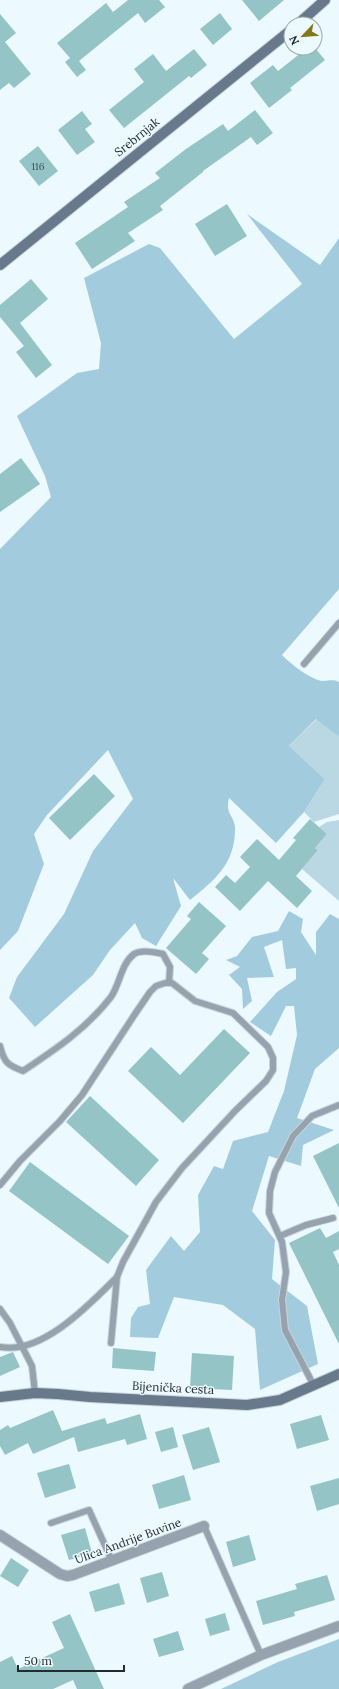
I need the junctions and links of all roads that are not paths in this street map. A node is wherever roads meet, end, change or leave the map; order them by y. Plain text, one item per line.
1 (325, 0) edge
2 (307, 16) edge
3 (283, 36) edge
4 (0, 265) edge
5 (339, 623) edge
6 (304, 664) dead end
7 (168, 983) junction
8 (0, 1046) edge
9 (339, 1105) edge
10 (0, 1185) edge
11 (333, 1218) dead end
12 (280, 1236) junction
13 (117, 1277) junction
14 (0, 1308) edge
15 (111, 1343) dead end
16 (22, 1346) junction
17 (0, 1347) edge
18 (339, 1374) edge
19 (314, 1386) junction
20 (35, 1393) junction
21 (0, 1397) edge
22 (51, 1523) dead end
23 (204, 1526) joint
24 (0, 1535) edge
25 (112, 1561) junction
26 (339, 1626) edge
27 (261, 1655) junction
28 (188, 1689) edge

1 - 2 main road
3 - 4 main road, Srebrnjak
5 - 6 lane
7 - 8 lane
7 - 10 lane
7 - 13 lane
9 - 12 lane
11 - 12 lane
12 - 19 lane
13 - 15 lane
13 - 16 lane
14 - 16 lane
16 - 17 lane
16 - 20 lane
18 - 19 main road, Bijenička cesta
19 - 20 main road, Bijenička cesta
20 - 21 main road, Bijenička cesta
22 - 25 lane
23 - 25 street, Ulica Andrije Buvine
23 - 27 lane
24 - 25 street, Ulica Andrije Buvine
26 - 27 street
27 - 28 street

